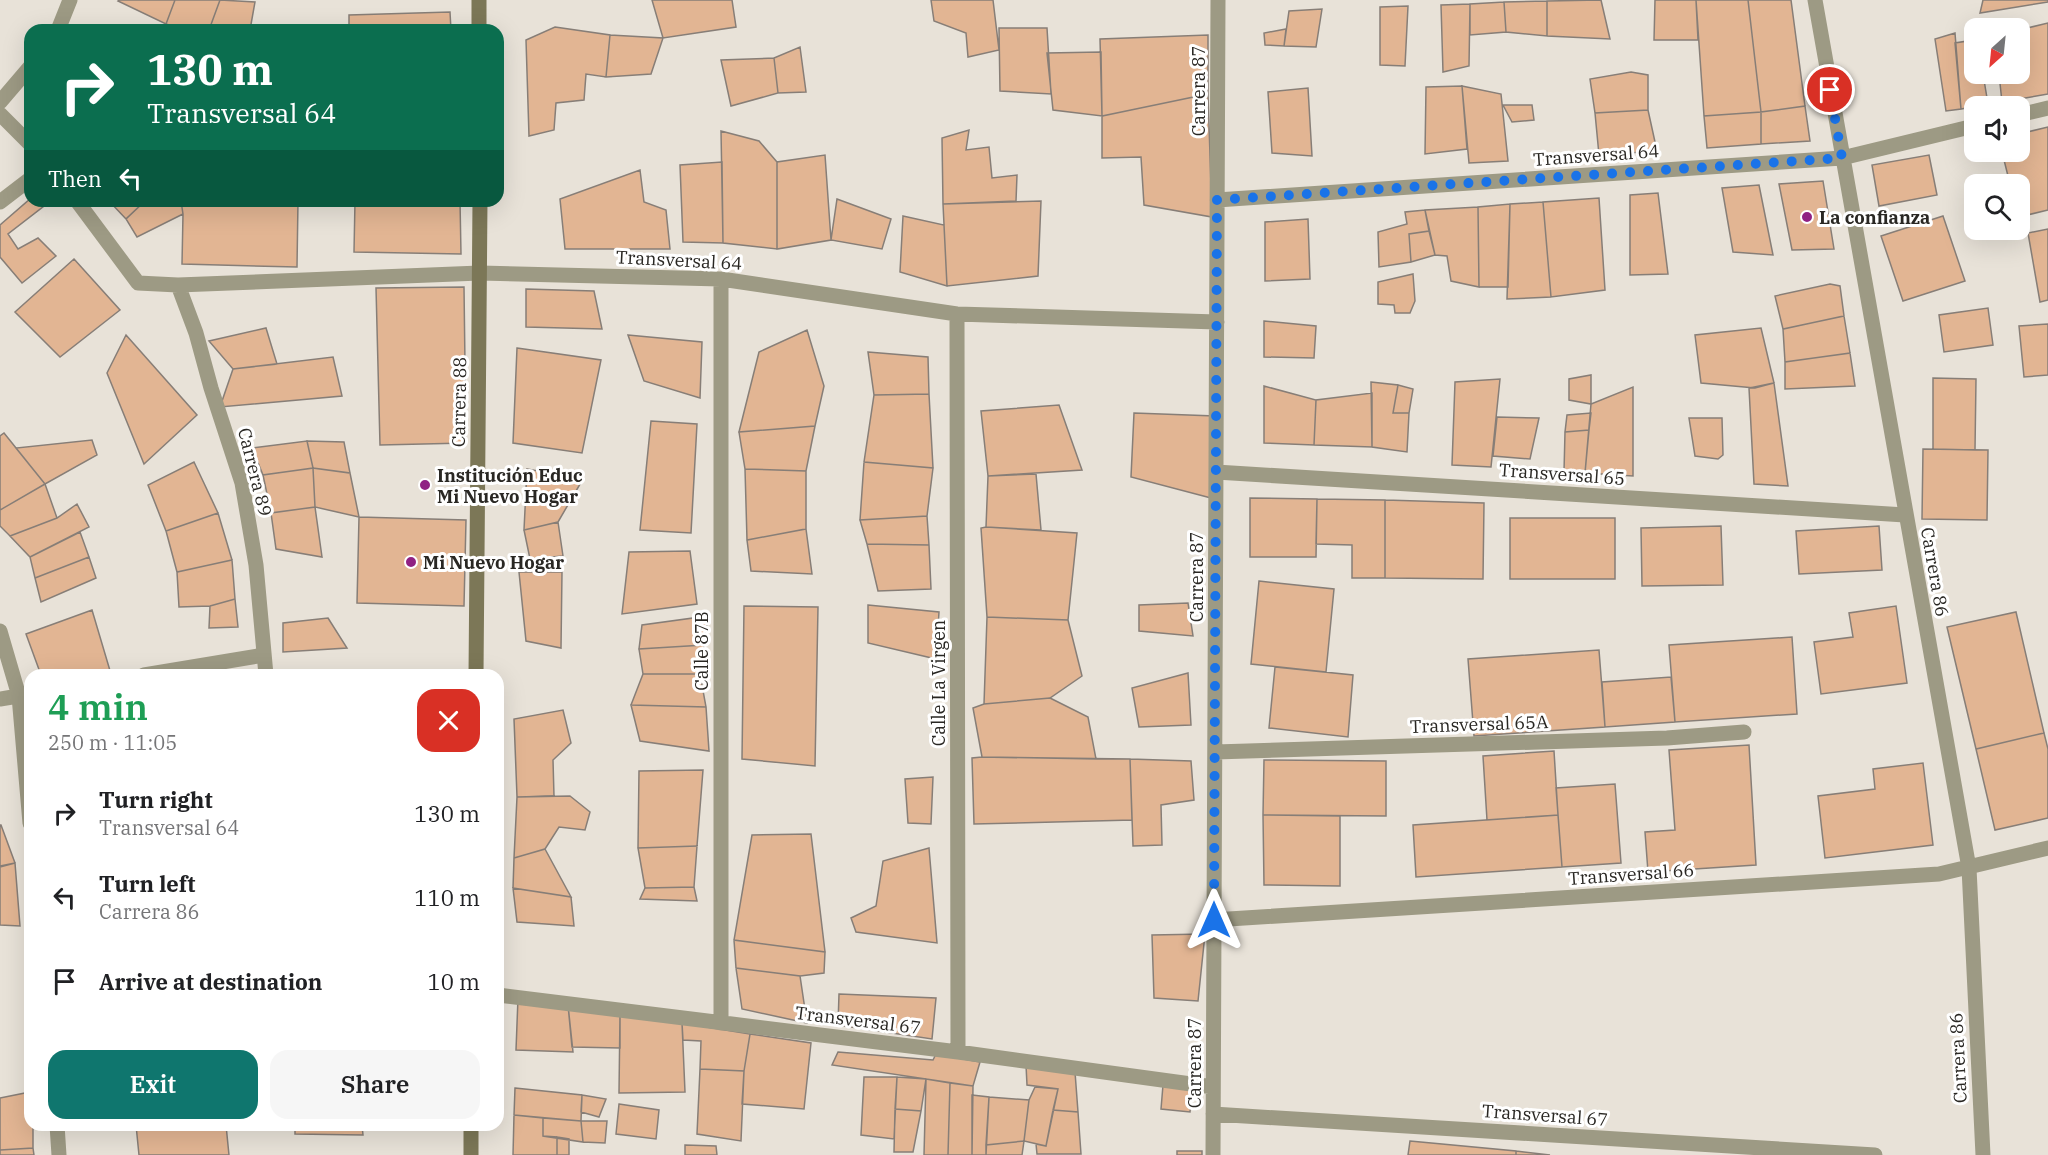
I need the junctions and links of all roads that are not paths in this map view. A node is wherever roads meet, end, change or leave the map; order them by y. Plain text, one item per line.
1 (70, 0) edge
2 (479, 0) edge
3 (1218, 0) edge
4 (1815, 0) edge
5 (60, 24) edge
6 (479, 24) edge
7 (24, 74) edge
8 (0, 102) edge
9 (2048, 108) edge
10 (2030, 112) edge
11 (0, 114) edge
12 (1964, 128) edge
13 (24, 138) edge
14 (1842, 158) junction
15 (24, 184) edge
16 (1217, 200) junction
17 (0, 202) edge
18 (81, 207) edge
19 (480, 207) edge
20 (480, 273) junction
21 (721, 279) junction
22 (178, 285) junction
23 (957, 314) junction
24 (1217, 322) junction
25 (1216, 472) junction
26 (1905, 515) junction
27 (0, 631) edge
28 (264, 655) junction
29 (180, 669) edge
30 (265, 669) edge
31 (476, 669) edge
32 (24, 695) edge
33 (0, 699) edge
34 (1744, 732) dead end
35 (1215, 752) junction
36 (2048, 848) edge
37 (1969, 868) junction
38 (1214, 920) junction
39 (504, 996) edge
40 (721, 1023) junction
41 (958, 1052) junction
42 (1213, 1087) junction
43 (1213, 1114) junction
44 (58, 1131) edge
45 (471, 1131) edge
46 (60, 1155) edge
47 (471, 1155) edge
48 (1213, 1155) edge
49 (1875, 1155) edge
50 (1983, 1155) edge

1 - 5 street
2 - 6 street
3 - 16 street, Carrera 87
4 - 14 street, Carrera 86
7 - 8 street
9 - 10 street
11 - 13 street
12 - 14 street, Transversal 64
14 - 16 street, Transversal 64
14 - 26 street, Carrera 86
15 - 17 street
16 - 24 street, Carrera 87
18 - 22 street, Transversal 64
19 - 20 street, Carrera 88
20 - 21 street, Transversal 64
20 - 22 street, Transversal 64
20 - 31 street, Carrera 88
21 - 23 street, Transversal 64
21 - 40 street, Calle 87B
22 - 28 street, Carrera 89
23 - 24 street, Transversal 64
23 - 41 street, Calle La Virgen
24 - 25 street, Carrera 87
25 - 26 street, Transversal 65
25 - 35 street, Carrera 87
26 - 37 street, Carrera 86
27 - 32 street
28 - 29 street
28 - 30 street, Carrera 89
32 - 33 street
34 - 35 street, Transversal 65A
35 - 38 street, Carrera 87
36 - 37 street, Transversal 66
37 - 38 street, Transversal 66
37 - 50 street, Carrera 86
38 - 42 street, Carrera 87
39 - 40 street, Transversal 67
40 - 41 street, Transversal 67
41 - 42 street, Transversal 67
42 - 43 street, Carrera 87
43 - 48 street, Carrera 87
43 - 49 street, Transversal 67
44 - 46 street
45 - 47 street

